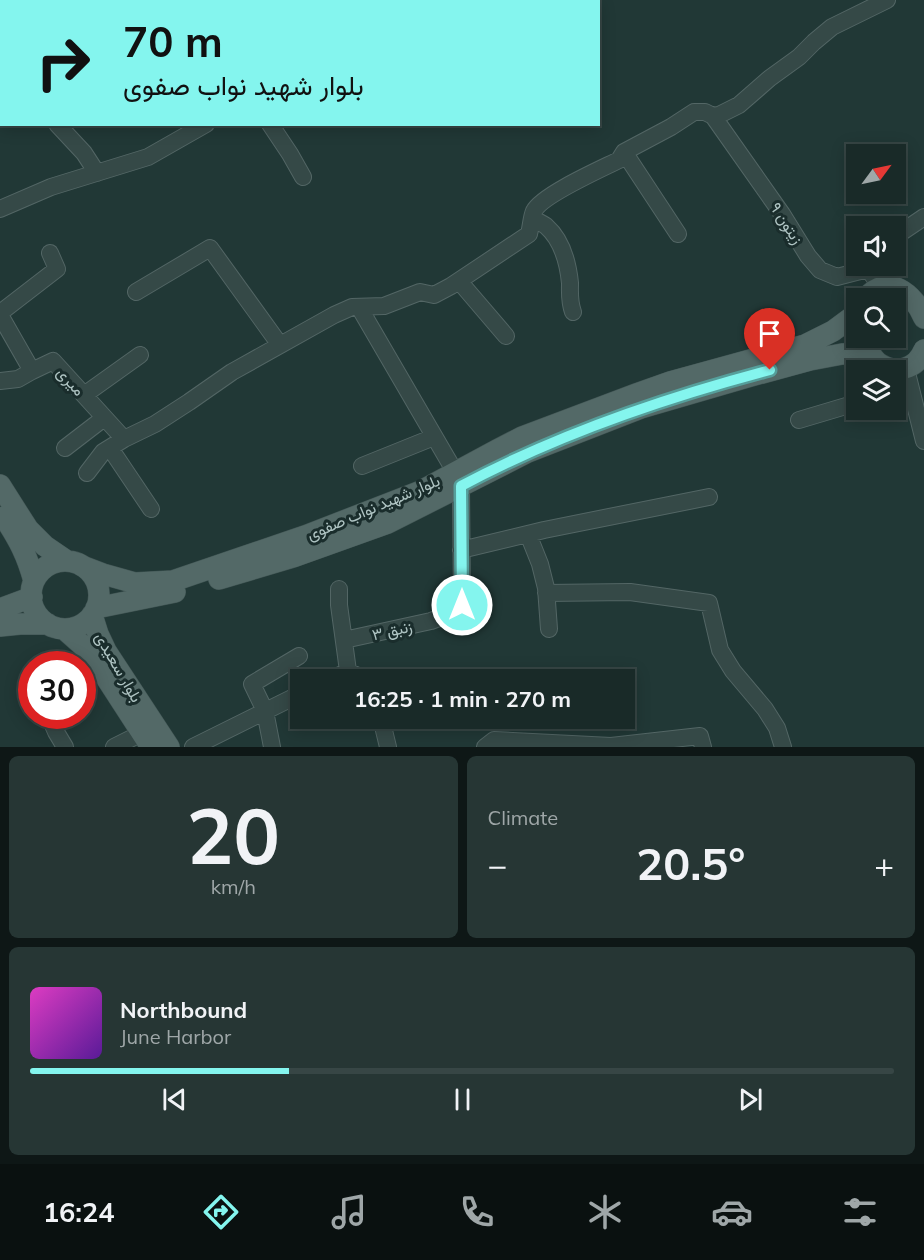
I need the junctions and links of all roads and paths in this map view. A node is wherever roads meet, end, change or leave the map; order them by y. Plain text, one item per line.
1 (887, 0) edge
2 (713, 116) junction
3 (59, 126) edge
4 (202, 126) edge
5 (271, 126) edge
6 (624, 152) junction
7 (97, 173) junction
8 (303, 177) dead end
9 (0, 209) edge
10 (924, 217) edge
11 (533, 219) junction
12 (906, 229) edge
13 (678, 234) dead end
14 (50, 253) dead end
15 (846, 274) edge
16 (459, 281) junction
17 (136, 292) dead end
18 (906, 293) edge
19 (359, 307) junction
20 (922, 308) edge
21 (573, 312) dead end
22 (0, 314) edge
23 (846, 322) edge
24 (506, 336) dead end
25 (280, 345) junction
26 (858, 348) edge
27 (924, 350) edge
28 (140, 355) dead end
29 (32, 371) junction
30 (906, 379) edge
31 (0, 381) edge
32 (906, 388) edge
33 (84, 395) junction
34 (846, 406) edge
35 (105, 418) junction
36 (799, 420) dead end
37 (434, 436) junction
38 (924, 441) edge
39 (117, 444) junction
40 (65, 448) dead end
41 (362, 466) dead end
42 (87, 473) dead end
43 (458, 479) junction
44 (0, 485) edge
45 (423, 497) junction
46 (709, 497) dead end
47 (151, 509) dead end
48 (0, 512) edge
49 (528, 534) junction
50 (461, 550) junction
51 (74, 563) junction
52 (33, 589) junction
53 (339, 589) dead end
54 (546, 593) junction
55 (0, 609) edge
56 (94, 612) junction
57 (0, 626) edge
58 (56, 626) junction
59 (549, 629) dead end
60 (344, 640) junction
61 (299, 656) dead end
62 (348, 669) edge
63 (290, 699) edge
64 (265, 711) junction
65 (55, 729) edge
66 (384, 729) edge
67 (146, 740) edge
68 (701, 742) edge
69 (65, 747) edge
70 (114, 747) edge
71 (169, 747) edge
72 (192, 747) edge
73 (272, 747) edge
74 (388, 747) edge
75 (485, 747) edge
76 (783, 747) edge

1 - 2 street
2 - 6 street
2 - 15 street, زیتون ۹
3 - 7 street
4 - 7 street
5 - 8 street
6 - 11 street
6 - 13 street
7 - 9 street
10 - 12 street
11 - 16 street
11 - 21 street
14 - 22 street
16 - 19 street
16 - 24 street
17 - 25 street
18 - 20 main road
19 - 25 street
19 - 37 street
22 - 29 street, میری
23 - 43 main road, بلوار شهید نواب صفوی
25 - 39 street
26 - 43 main road, بلوار شهید نواب صفوی
27 - 30 main road
28 - 33 street
29 - 31 street
29 - 33 street, میری
32 - 38 street
33 - 35 street, میری
34 - 36 street
35 - 39 street, میری
35 - 40 street
37 - 41 street
37 - 43 street
39 - 42 street
39 - 47 street, میری
43 - 45 main road, بلوار شهید نواب صفوی
43 - 50 street, زنبق ۳
44 - 51 main road
45 - 51 main road, بلوار شهید نواب صفوی
45 - 56 main road, بلوار شهید نواب صفوی
46 - 49 street
48 - 52 main road
49 - 50 street
49 - 54 street
50 - 60 street, زنبق ۳
51 - 52 main road
51 - 56 main road
52 - 55 main road
52 - 58 main road
53 - 60 street
54 - 59 street
54 - 76 street
56 - 58 main road
56 - 71 main road, بلوار سعیدی
57 - 58 main road
58 - 67 main road, بلوار سعیدی
60 - 62 street
61 - 64 street
63 - 64 street
64 - 72 street
64 - 73 street
65 - 69 street
66 - 74 street
67 - 70 street
68 - 75 street

